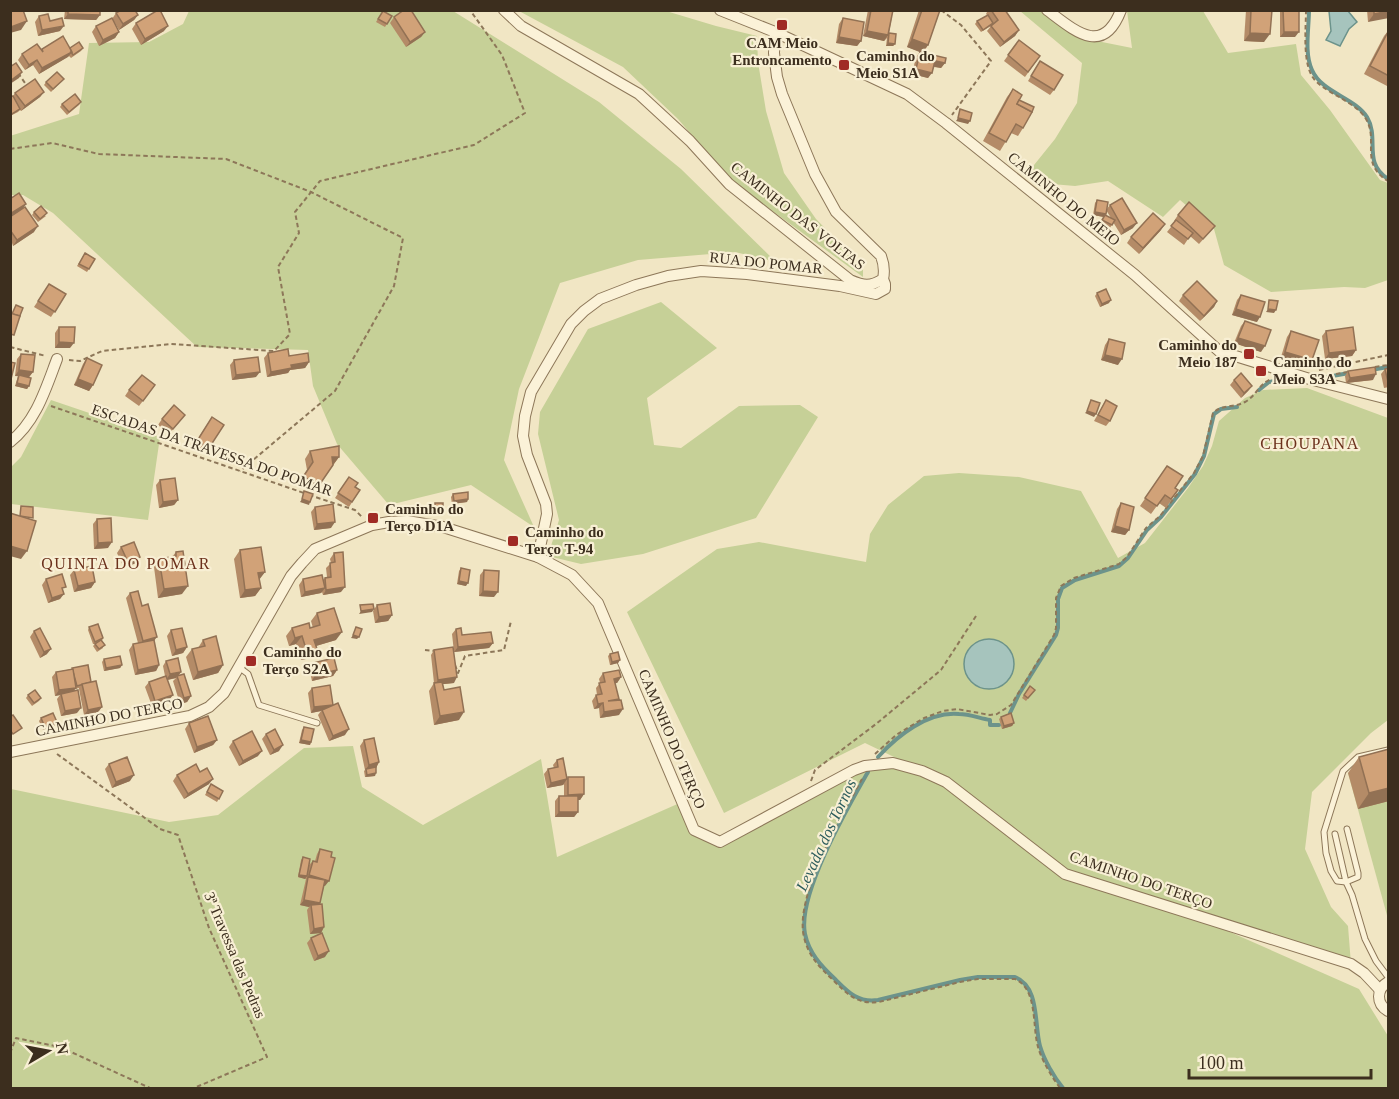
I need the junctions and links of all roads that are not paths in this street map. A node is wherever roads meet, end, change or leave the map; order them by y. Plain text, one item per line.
1 (504, 10) edge
2 (720, 10) edge
3 (1047, 10) edge
4 (1121, 10) edge
5 (775, 32) junction
6 (883, 279) junction
7 (57, 359) road end
8 (1389, 399) edge
9 (10, 442) edge
10 (538, 557) junction
11 (240, 668) junction
12 (316, 723) dead end
13 (1389, 750) edge
14 (10, 752) edge
15 (1347, 829) dead end
16 (1335, 834) dead end
17 (1346, 882) junction
18 (1389, 977) edge
19 (1389, 982) edge
20 (1380, 990) junction
21 (1389, 1011) edge

1 - 6 street, CAMINHO DAS VOLTAS
2 - 5 street, CAMINHO DO MEIO
3 - 4 street
5 - 6 street, CAMINHO DAS VOLTAS
5 - 8 street, CAMINHO DO MEIO
6 - 10 street, RUA DO POMAR
7 - 9 street
10 - 11 street, CAMINHO DO TERÇO
10 - 20 street, CAMINHO DO TERÇO
11 - 12 lane
11 - 14 street, CAMINHO DO TERÇO
13 - 17 lane
15 - 17 lane
16 - 17 lane
17 - 18 lane
19 - 20 street
20 - 21 street

